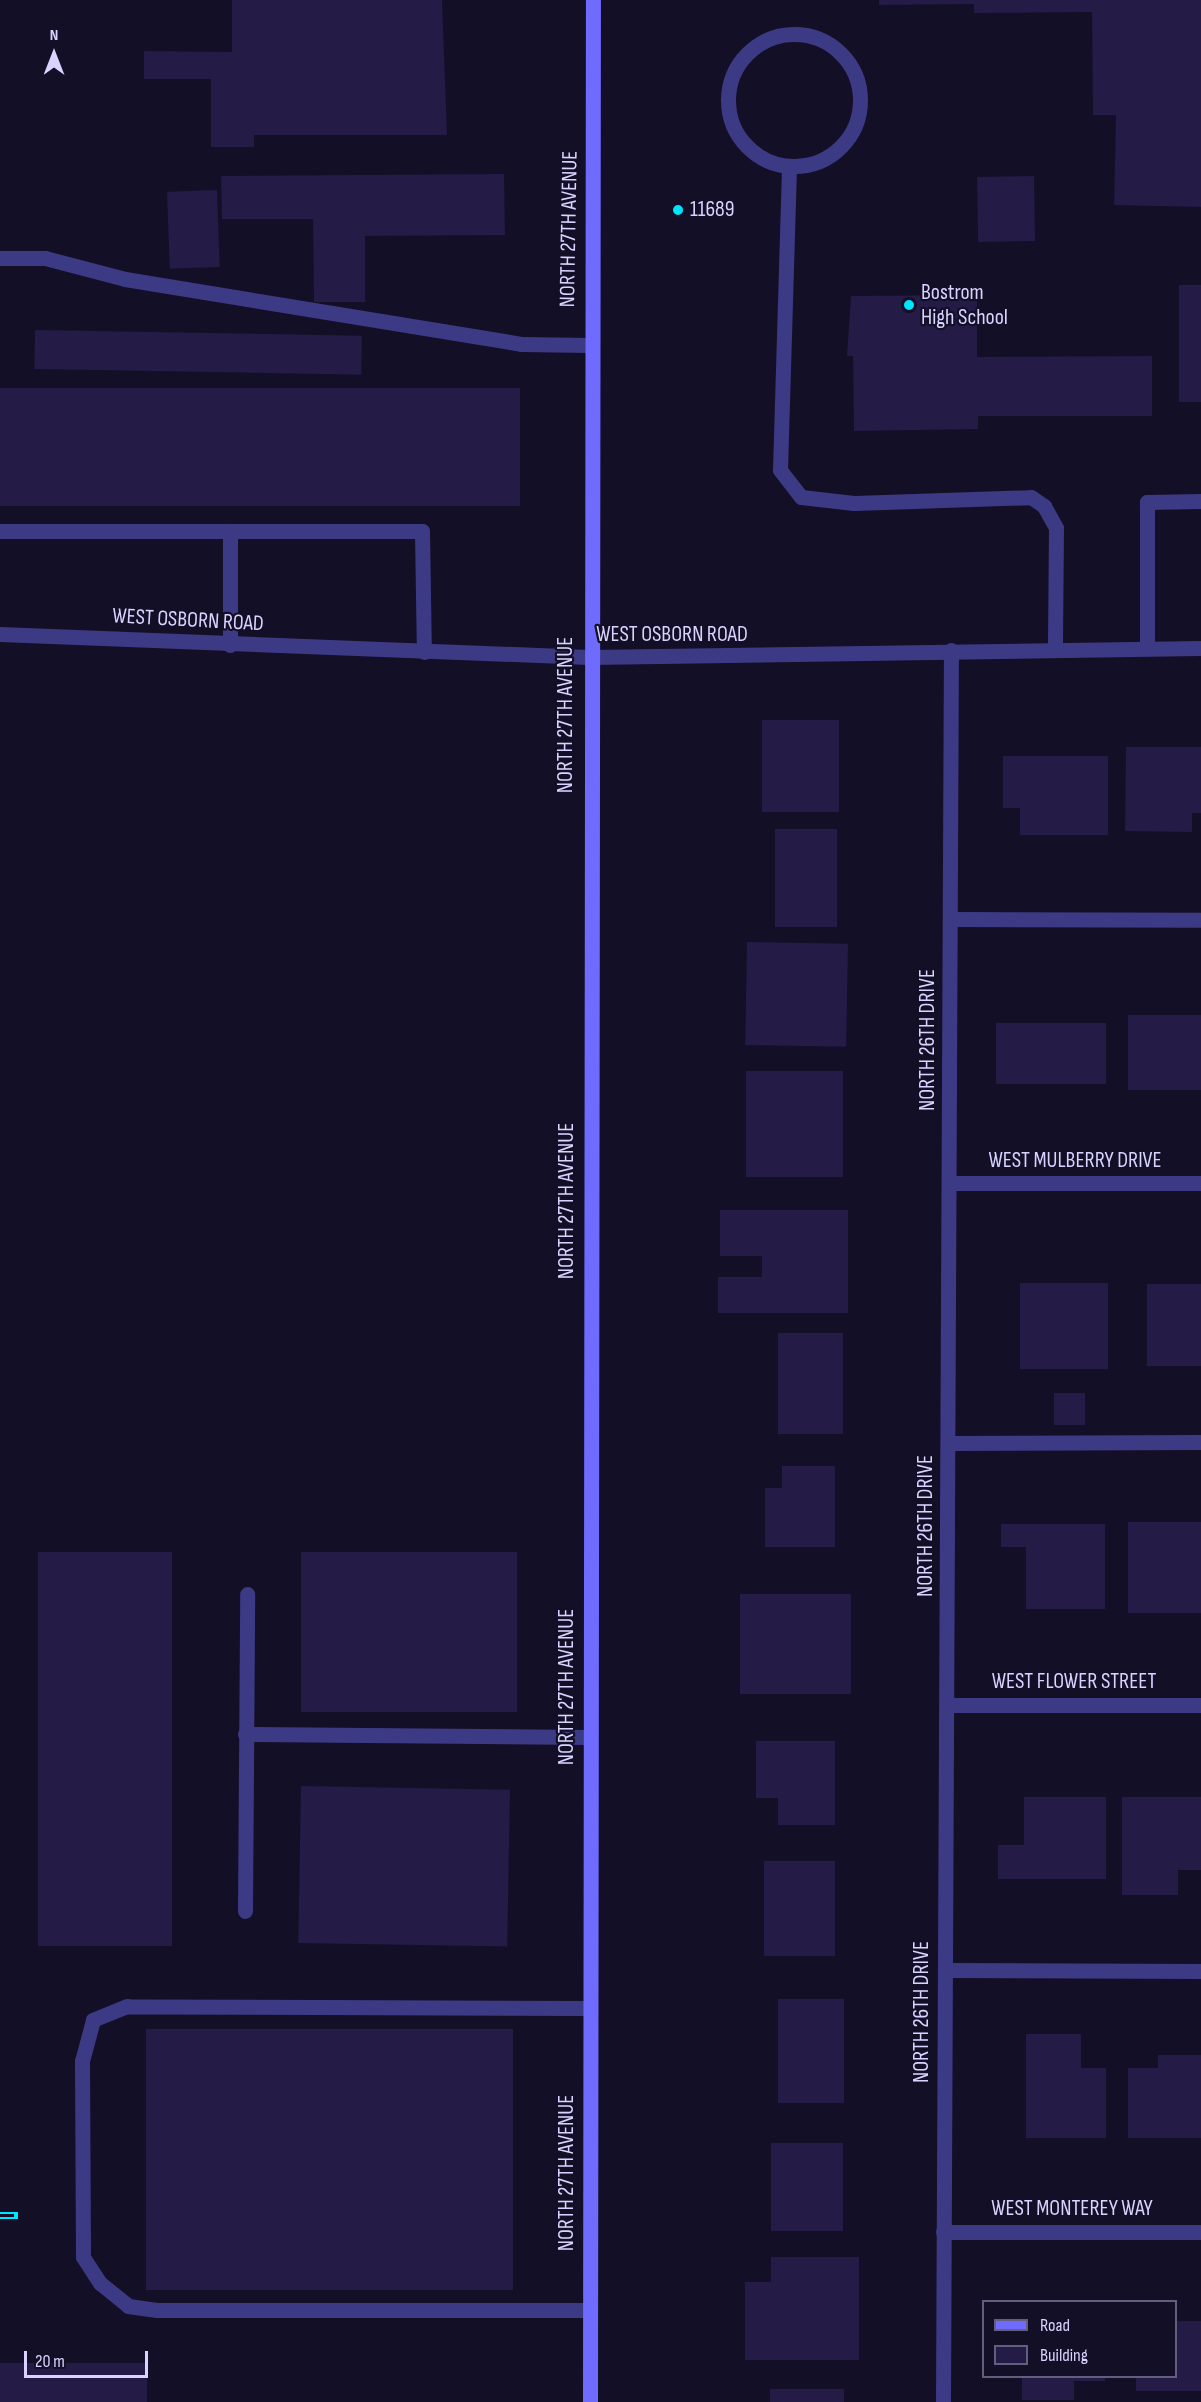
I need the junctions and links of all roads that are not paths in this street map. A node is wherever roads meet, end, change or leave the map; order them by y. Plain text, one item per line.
1 (593, 0) edge
2 (789, 167) junction
3 (0, 258) edge
4 (591, 345) junction
5 (1201, 501) edge
6 (0, 531) edge
7 (230, 531) junction
8 (0, 634) edge
9 (230, 645) junction
10 (1147, 648) junction
11 (1201, 648) edge
12 (1054, 649) junction
13 (951, 650) junction
14 (424, 652) junction
15 (589, 657) junction
16 (950, 919) junction
17 (1201, 920) edge
18 (1201, 1183) edge
19 (950, 1184) junction
20 (1201, 1442) edge
21 (949, 1443) junction
22 (247, 1594) dead end
23 (1201, 1704) edge
24 (947, 1705) junction
25 (246, 1734) junction
26 (589, 1737) junction
27 (245, 1911) dead end
28 (945, 1970) junction
29 (1201, 1971) edge
30 (590, 2008) junction
31 (943, 2232) junction
32 (1201, 2232) edge
33 (590, 2310) junction
34 (590, 2402) edge
35 (944, 2402) edge

1 - 4 main road, NORTH 27TH AVENUE
2 - 2 street
2 - 12 street
3 - 4 street
4 - 15 main road, NORTH 27TH AVENUE
5 - 10 street
6 - 7 street
7 - 9 street
7 - 14 street
8 - 9 street, WEST OSBORN ROAD
9 - 14 street, WEST OSBORN ROAD
10 - 11 street, WEST OSBORN ROAD
10 - 12 street, WEST OSBORN ROAD
12 - 13 street, WEST OSBORN ROAD
13 - 15 street, WEST OSBORN ROAD
13 - 16 street, NORTH 26TH DRIVE
14 - 15 street, WEST OSBORN ROAD
15 - 26 main road, NORTH 27TH AVENUE
16 - 17 street
16 - 19 street, NORTH 26TH DRIVE
18 - 19 street, WEST MULBERRY DRIVE
19 - 21 street, NORTH 26TH DRIVE
20 - 21 street
21 - 24 street, NORTH 26TH DRIVE
22 - 25 street
23 - 24 street, WEST FLOWER STREET
24 - 28 street, NORTH 26TH DRIVE
25 - 26 street
25 - 27 street
26 - 30 main road, NORTH 27TH AVENUE
28 - 29 street
28 - 31 street, NORTH 26TH DRIVE
30 - 33 main road, NORTH 27TH AVENUE
30 - 33 street
31 - 32 street, WEST MONTEREY WAY
31 - 35 street, NORTH 26TH DRIVE
33 - 34 main road, NORTH 27TH AVENUE

